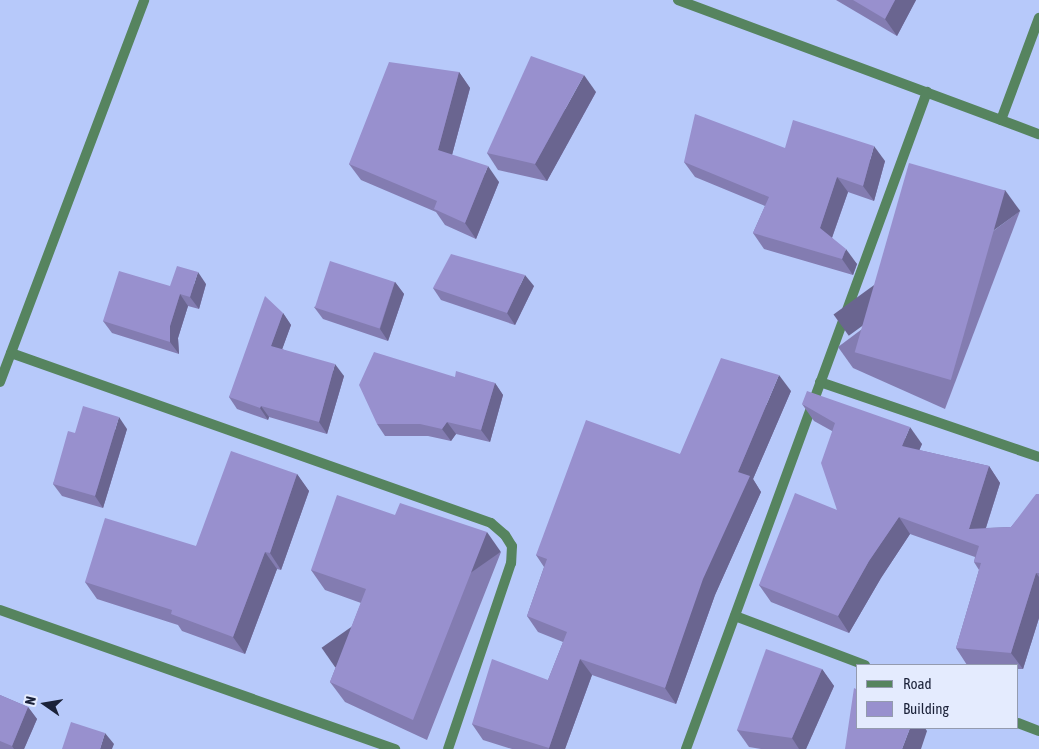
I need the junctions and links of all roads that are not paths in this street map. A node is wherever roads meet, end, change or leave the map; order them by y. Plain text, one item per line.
1 (144, 0) edge
2 (678, 0) edge
3 (1039, 18) edge
4 (927, 92) junction
5 (1001, 120) junction
6 (1039, 134) edge
7 (11, 353) junction
8 (0, 382) edge
9 (820, 382) junction
10 (1039, 457) edge
11 (0, 610) edge
12 (735, 616) junction
13 (862, 664) edge
14 (1019, 723) edge
15 (1039, 731) edge
16 (395, 749) edge
17 (448, 749) edge
18 (686, 749) edge

1 - 7 street
2 - 4 street
3 - 5 street
4 - 5 street
4 - 9 street
5 - 6 street
7 - 8 street
7 - 17 street
9 - 10 street
9 - 12 street
11 - 16 street
12 - 13 street
12 - 18 street
14 - 15 street

